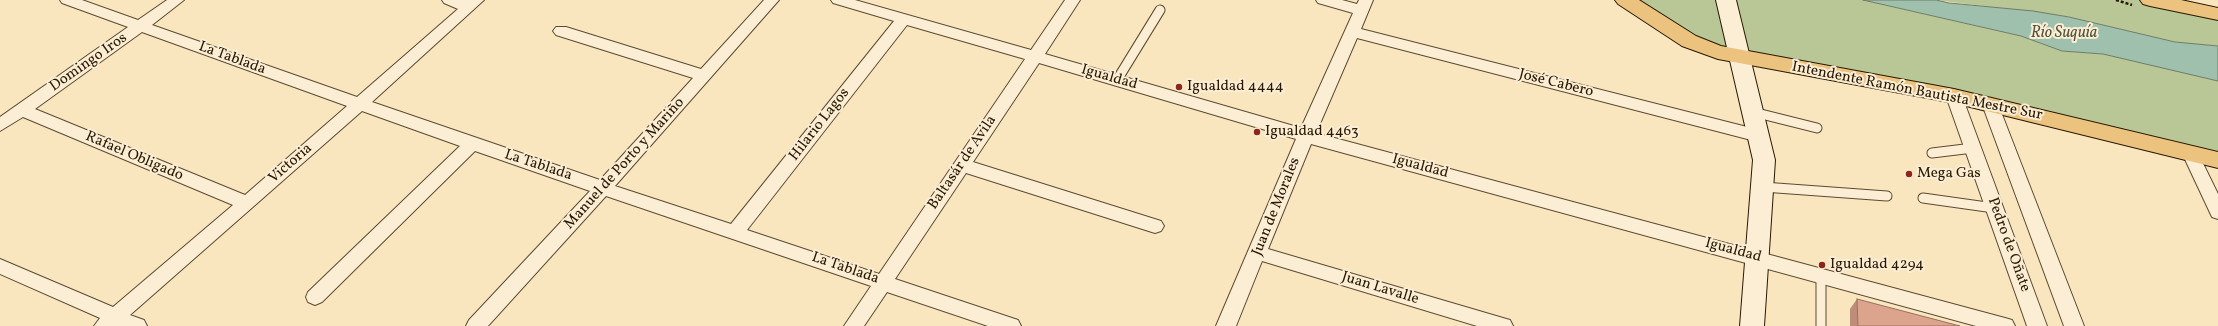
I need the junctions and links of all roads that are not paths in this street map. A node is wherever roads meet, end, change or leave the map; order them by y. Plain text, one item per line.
1 (67, 0) edge
2 (177, 0) edge
3 (449, 0) edge
4 (772, 0) edge
5 (838, 0) edge
6 (1073, 0) edge
7 (1323, 0) edge
8 (1625, 0) edge
9 (1726, 0) edge
10 (2150, 0) edge
11 (473, 3) edge
12 (1364, 5) edge
13 (1160, 10) dead end
14 (2218, 14) edge
15 (904, 19) junction
16 (141, 26) junction
17 (560, 31) dead end
18 (1353, 32) junction
19 (1739, 56) junction
20 (1034, 57) junction
21 (704, 76) junction
22 (1117, 80) junction
23 (1954, 96) junction
24 (1990, 104) junction
25 (359, 105) junction
26 (22, 110) junction
27 (1754, 112) junction
28 (0, 125) edge
29 (1817, 128) dead end
30 (1306, 136) junction
31 (1759, 136) junction
32 (472, 144) junction
33 (1974, 148) junction
34 (1932, 153) dead end
35 (2190, 153) junction
36 (2218, 160) edge
37 (962, 165) junction
38 (1763, 187) junction
39 (604, 188) junction
40 (1887, 196) dead end
41 (1923, 198) dead end
42 (246, 203) junction
43 (1994, 208) junction
44 (2218, 212) edge
45 (1155, 226) dead end
46 (736, 232) junction
47 (1258, 253) junction
48 (1758, 258) junction
49 (0, 266) edge
50 (1821, 276) junction
51 (884, 282) junction
52 (314, 297) dead end
53 (109, 321) edge
54 (137, 326) edge
55 (476, 326) edge
56 (854, 326) edge
57 (1011, 326) edge
58 (1226, 326) edge
59 (1503, 326) edge
60 (1752, 326) edge
61 (1821, 326) edge
62 (2006, 326) edge
63 (2037, 326) edge
64 (2074, 326) edge

1 - 16 street, La Tablada
2 - 16 street, Domingo Iros
3 - 11 street
4 - 21 street, Manuel de Porto y Mariño
5 - 15 street, Igualdad
6 - 20 street, Baltasár de Avila
7 - 12 street
8 - 19 main road, Intendente Ramón Bautista Mestre Sur
9 - 19 main road
10 - 14 main road
11 - 25 street, Victoria
12 - 18 street, Juan de Morales
13 - 22 lane
15 - 20 street, Igualdad
15 - 46 street, Hilario Lagos
16 - 25 street, La Tablada
16 - 26 street, Domingo Iros
17 - 21 street
18 - 30 street, Juan de Morales
18 - 31 street, José Cabero
19 - 23 main road, Intendente Ramón Bautista Mestre Sur
19 - 27 main road
20 - 22 street, Igualdad
20 - 37 street, Baltasár de Avila
21 - 39 street, Manuel de Porto y Mariño
22 - 30 street, Igualdad
23 - 24 main road, Intendente Ramón Bautista Mestre Sur
23 - 33 street, Pedro de Oñate
24 - 35 main road, Intendente Ramón Bautista Mestre Sur
24 - 64 street
25 - 32 street, La Tablada
25 - 42 street, Victoria
26 - 28 street, Domingo Iros
26 - 42 street, Rafael Obligado
27 - 29 lane
27 - 31 main road
30 - 47 street, Juan de Morales
30 - 48 street, Igualdad
31 - 38 main road
32 - 39 street, La Tablada
32 - 52 street
33 - 34 lane
33 - 43 street, Pedro de Oñate
35 - 36 main road, Intendente Ramón Bautista Mestre Sur
35 - 44 street
37 - 45 street
37 - 51 street, Baltasár de Avila
38 - 40 lane
38 - 48 main road
39 - 46 street, La Tablada
39 - 55 street, Manuel de Porto y Mariño
41 - 43 lane
42 - 53 street, Victoria
43 - 63 street, Pedro de Oñate
46 - 51 street, La Tablada
47 - 58 street, Juan de Morales
47 - 59 street, Juan Lavalle
48 - 50 street, Igualdad
48 - 60 main road
49 - 53 street
50 - 61 lane
50 - 62 street, Igualdad
51 - 56 street, Baltasár de Avila
51 - 57 street, La Tablada
53 - 54 street

